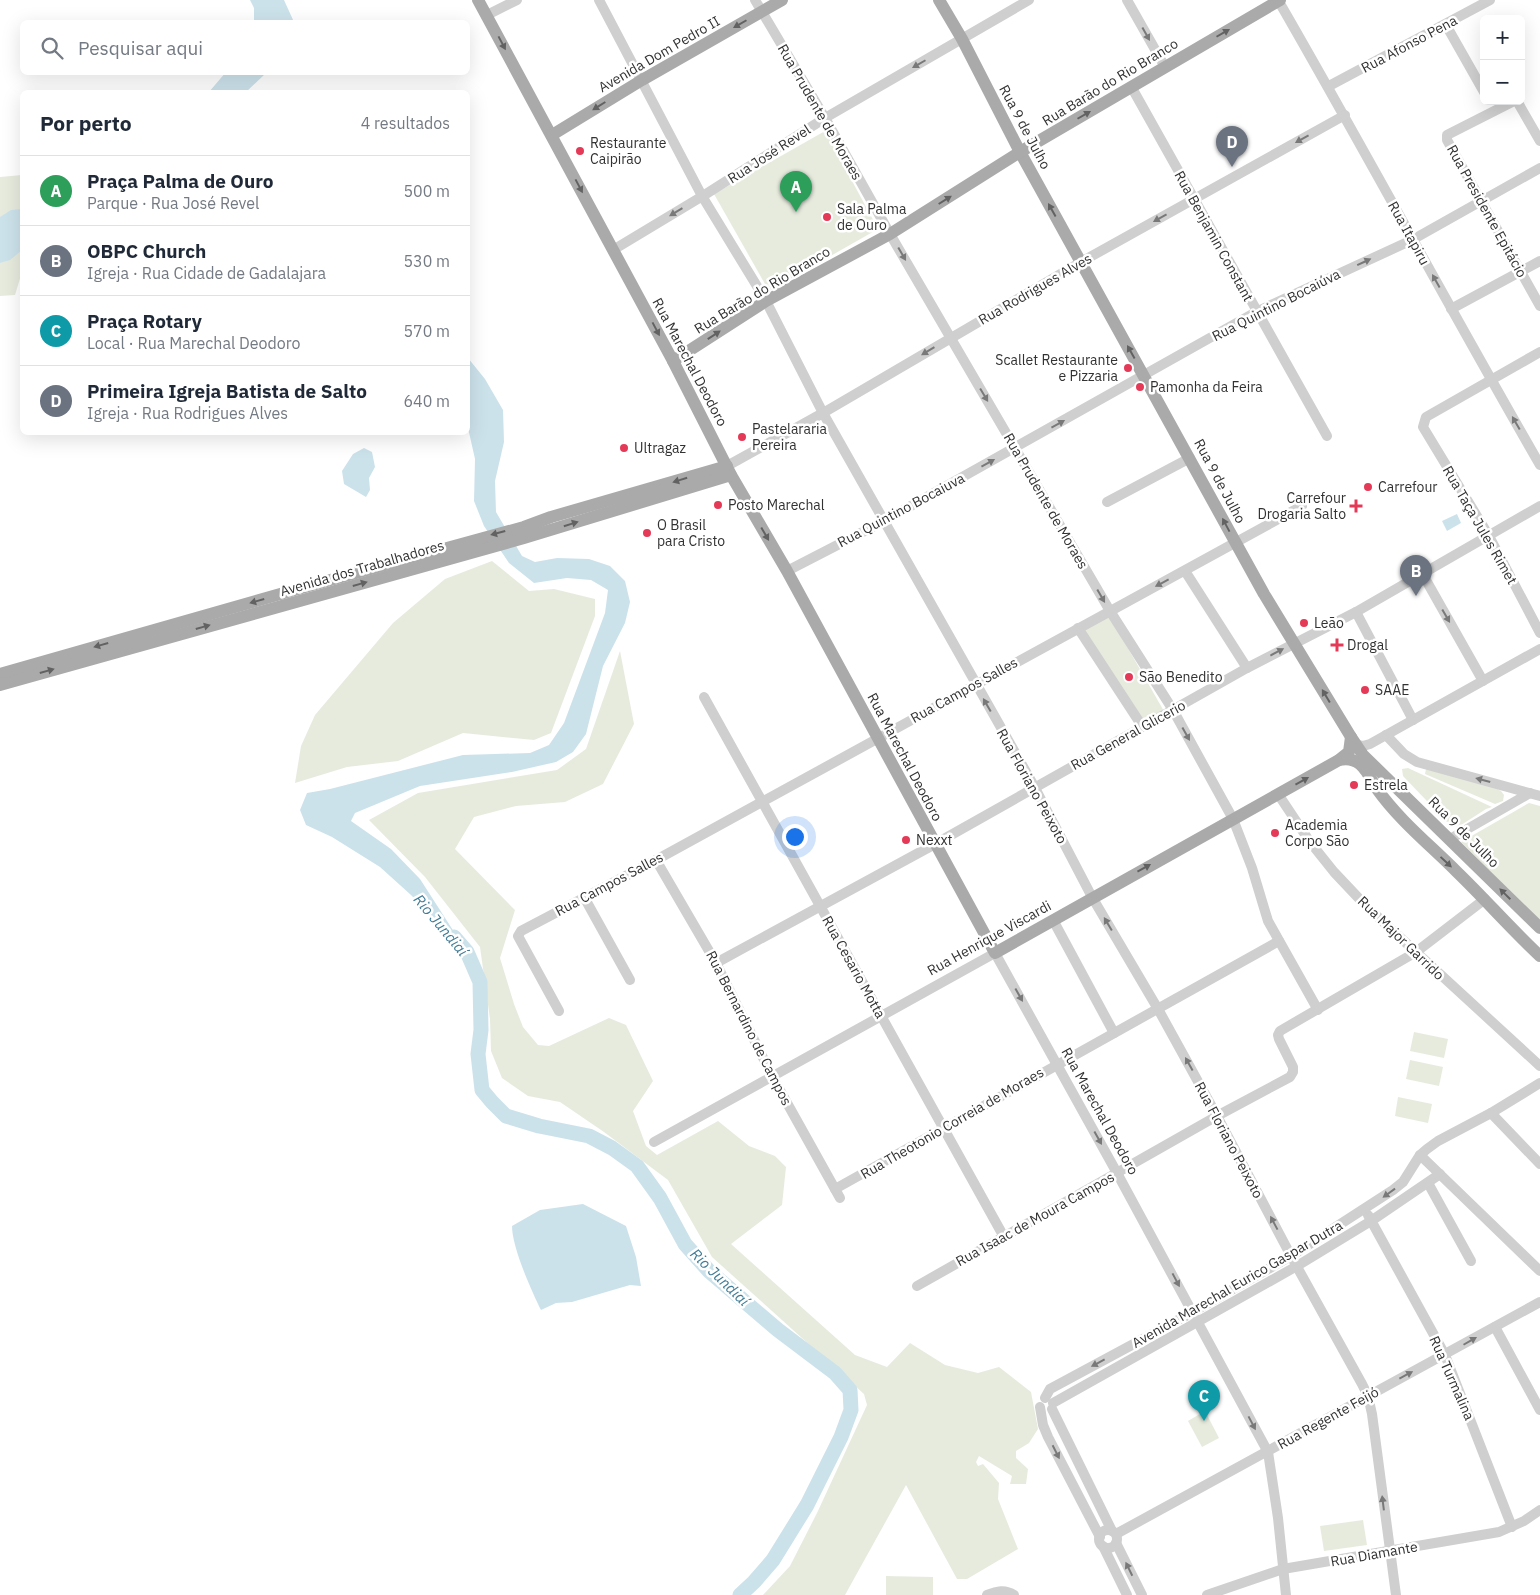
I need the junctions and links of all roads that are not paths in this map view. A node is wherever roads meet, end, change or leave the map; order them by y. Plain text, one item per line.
1 (478, 0) edge
2 (518, 0) edge
3 (599, 0) edge
4 (755, 0) edge
5 (782, 0) edge
6 (939, 0) edge
7 (1029, 0) edge
8 (1127, 0) edge
9 (1279, 0) edge
10 (1490, 0) edge
11 (762, 12) junction
12 (487, 15) junction
13 (1446, 25) junction
14 (962, 39) junction
15 (1164, 67) junction
16 (642, 80) junction
17 (1480, 85) edge
18 (1328, 86) junction
19 (1132, 88) junction
20 (1518, 105) edge
21 (1492, 106) edge
22 (1344, 115) junction
23 (825, 118) junction
24 (552, 135) junction
25 (1540, 141) edge
26 (1020, 152) junction
27 (1540, 168) edge
28 (702, 196) junction
29 (1194, 199) junction
30 (1482, 200) junction
31 (890, 234) junction
32 (1412, 240) junction
33 (614, 250) junction
34 (1540, 261) edge
35 (1081, 262) junction
36 (1521, 272) junction
37 (766, 301) junction
38 (1540, 306) edge
39 (1451, 309) junction
40 (1256, 312) junction
41 (950, 338) junction
42 (1540, 352) edge
43 (673, 361) junction
44 (1144, 375) junction
45 (1491, 381) junction
46 (823, 413) junction
47 (1327, 436) dead end
48 (1015, 448) junction
49 (1190, 458) junction
50 (1540, 465) edge
51 (729, 471) junction
52 (1107, 502) dead end
53 (1302, 506) dead end
54 (1540, 506) edge
55 (884, 521) junction
56 (1489, 536) junction
57 (1236, 543) junction
58 (474, 546) junction
59 (787, 571) junction
60 (1185, 571) junction
61 (1422, 573) junction
62 (1110, 611) junction
63 (1356, 612) junction
64 (1078, 628) junction
65 (1540, 632) edge
66 (1294, 643) junction
67 (1540, 649) edge
68 (1247, 668) junction
69 (0, 674) edge
70 (1483, 681) junction
71 (975, 684) junction
72 (0, 685) edge
73 (704, 698) dead end
74 (1173, 710) junction
75 (1414, 720) junction
76 (1142, 726) junction
77 (1386, 735) junction
78 (878, 739) junction
79 (1361, 749) junction
80 (1339, 760) junction
81 (1034, 786) junction
82 (1504, 786) junction
83 (1278, 794) junction
84 (1535, 795) edge
85 (762, 801) junction
86 (1387, 801) junction
87 (1505, 808) junction
88 (1234, 819) junction
89 (1450, 839) junction
90 (935, 844) junction
91 (656, 860) junction
92 (584, 897) junction
93 (1092, 897) junction
94 (1485, 899) junction
95 (820, 907) junction
96 (1053, 920) junction
97 (1540, 928) edge
98 (1279, 941) junction
99 (1416, 952) junction
100 (996, 953) junction
101 (1540, 956) edge
102 (716, 963) junction
103 (630, 980) dead end
104 (1158, 1009) junction
105 (559, 1010) dead end
106 (1318, 1010) junction
107 (881, 1015) junction
108 (1114, 1033) junction
109 (1057, 1064) junction
110 (1540, 1066) edge
111 (772, 1076) junction
112 (1540, 1083) edge
113 (1492, 1113) junction
114 (1217, 1116) junction
115 (945, 1129) junction
116 (654, 1142) dead end
117 (1420, 1156) junction
118 (1540, 1164) edge
119 (1117, 1173) junction
120 (1440, 1174) junction
121 (1428, 1184) junction
122 (838, 1194) joint
123 (1364, 1210) junction
124 (1371, 1221) junction
125 (1004, 1237) junction
126 (1291, 1256) junction
127 (1471, 1261) dead end
128 (1297, 1266) junction
129 (1540, 1271) edge
130 (916, 1286) dead end
131 (1540, 1302) edge
132 (1195, 1317) junction
133 (1494, 1327) junction
134 (1118, 1353) junction
135 (1445, 1355) junction
136 (1123, 1363) junction
137 (1056, 1386) junction
138 (1368, 1396) junction
139 (1050, 1403) junction
140 (1540, 1410) edge
141 (1268, 1452) junction
142 (1540, 1510) edge
143 (1512, 1527) junction
144 (1115, 1536) junction
145 (1102, 1542) junction
146 (1390, 1551) junction
147 (1283, 1569) junction
148 (1211, 1594) edge
149 (987, 1595) edge
150 (1014, 1595) edge
151 (1127, 1595) edge
152 (1142, 1595) edge
153 (1286, 1595) edge
154 (1396, 1595) edge

1 - 12 main road, Rua Marechal Deodoro
2 - 12 street
3 - 16 street, Rua Floriano Peixoto
4 - 11 street, Rua Prudente de Moraes
5 - 11 main road, Avenida Dom Pedro II
6 - 14 main road, Rua 9 de Julho
7 - 14 street, Rua José Revel
8 -> 15 street
15 -> 9 main road, Rua Barão do Rio Branco
9 - 18 street, Rua Itapiru
10 - 13 street, Rua Afonso Pena
11 -> 16 main road, Avenida Dom Pedro II
11 - 23 street, Rua Prudente de Moraes
12 -> 24 main road, Rua Marechal Deodoro
13 - 17 street
13 - 18 street, Rua Afonso Pena
14 -> 23 street, Rua José Revel
14 - 26 main road, Rua 9 de Julho
15 - 19 main road, Rua Barão do Rio Branco
16 -> 24 main road, Avenida Dom Pedro II
16 - 28 street, Rua Floriano Peixoto
18 - 22 street, Rua Itapiru
26 -> 19 main road, Rua Barão do Rio Branco
19 - 29 street, Rua Benjamin Constant
20 - 25 street
21 - 30 street, Rua Presidente Epitácio
22 -> 29 street, Rua Rodrigues Alves
22 - 32 street, Rua Itapiru
23 - 28 street, Rua José Revel
23 - 31 street, Rua Prudente de Moraes
24 -> 33 main road, Rua Marechal Deodoro
31 -> 26 main road, Rua Barão do Rio Branco
35 -> 26 main road, Rua 9 de Julho
27 - 30 street, Rua Quintino Bocaiúva
28 -> 33 street, Rua José Revel
28 - 37 street, Rua Floriano Peixoto
29 -> 35 street, Rua Rodrigues Alves
29 - 40 street, Rua Benjamin Constant
30 - 32 street, Rua Quintino Bocaiúva
30 - 36 street, Rua Presidente Epitácio
31 - 37 main road, Rua Barão do Rio Branco
31 -> 41 street, Rua Prudente de Moraes
39 -> 32 street, Rua Itapiru
40 -> 32 street, Rua Quintino Bocaiúva
33 -> 43 main road, Rua Marechal Deodoro
34 - 36 street
35 - 41 street, Rua Rodrigues Alves
44 -> 35 main road, Rua 9 de Julho
36 - 38 street, Rua Presidente Epitácio
36 - 39 street
43 -> 37 main road, Rua Barão do Rio Branco
37 - 46 street, Rua Floriano Peixoto
39 - 45 street, Rua Itapiru
40 - 44 street, Rua Quintino Bocaiúva
40 - 47 street, Rua Benjamin Constant
41 -> 46 street, Rua Rodrigues Alves
41 -> 48 street, Rua Prudente de Moraes
42 - 45 street
43 - 51 main road, Rua Marechal Deodoro
48 -> 44 street, Rua Quintino Bocaiúva
44 - 49 main road, Rua 9 de Julho
50 -> 45 street, Rua Itapiru
45 - 56 street, Rua Taça Jules Rimet
46 - 51 street, Rua Rodrigues Alves
46 - 55 street, Rua Floriano Peixoto
55 -> 48 street, Rua Quintino Bocaiuva
48 -> 62 street, Rua Prudente de Moraes
49 - 52 street
57 -> 49 main road, Rua 9 de Julho
51 - 58 main road, Avenida dos Trabalhadores
51 -> 59 main road, Rua Marechal Deodoro
53 - 57 street, Rua Campos Salles
54 - 56 street, Rua General Glicerio
55 - 59 street, Rua Quintino Bocaiuva
55 - 71 street, Rua Floriano Peixoto
56 - 61 street, Rua General Glicerio
56 - 65 street, Rua Taça Jules Rimet
57 - 60 street, Rua Campos Salles
57 - 66 main road, Rua 9 de Julho
58 -> 69 main road, Avenida dos Trabalhadores
72 -> 58 main road, Avenida dos Trabalhadores
59 - 78 main road, Rua Marechal Deodoro
60 -> 62 street, Rua Campos Salles
60 - 68 street
61 - 63 street, Rua General Glicerio
61 -> 70 street
62 - 64 street, Rua Campos Salles
62 - 74 street, Rua Prudente de Moraes
63 - 66 street, Rua General Glicerio
63 - 75 street
64 - 71 street, Rua Campos Salles
64 - 76 street
68 -> 66 street, Rua General Glicerio
79 -> 66 main road, Rua 9 de Julho
67 - 70 street
68 - 74 street, Rua General Glicerio
70 - 75 street
71 - 78 street, Rua Campos Salles
81 -> 71 street, Rua Floriano Peixoto
73 - 85 street, Rua Cesario Motta
74 - 76 street, Rua General Glicerio
74 -> 88 street, Rua Prudente de Moraes
75 - 77 street
76 - 81 street, Rua General Glicerio
77 - 79 street
82 -> 77 street
78 - 85 street, Rua Campos Salles
78 - 90 main road, Rua Marechal Deodoro
79 - 80 main road
79 - 80 main road
79 - 86 main road, Rua 9 de Julho
79 - 89 main road, Rua 9 de Julho
83 -> 80 main road, Rua Henrique Viscardi
81 - 90 street, Rua General Glicerio
81 - 93 street, Rua Floriano Peixoto
82 - 84 street
82 - 87 street
83 - 88 main road, Rua Henrique Viscardi
83 - 99 street, Rua Major Garrido
84 - 87 street
85 - 91 street, Rua Campos Salles
85 - 95 street, Rua Cesario Motta
86 - 89 main road
86 -> 94 main road, Rua 9 de Julho
87 - 89 street
93 -> 88 main road, Rua Henrique Viscardi
88 - 98 street, Rua Prudente de Moraes
97 -> 89 main road, Rua 9 de Julho
90 - 95 street, Rua General Glicerio
90 - 100 main road, Rua Marechal Deodoro
91 - 92 street, Rua Campos Salles
91 - 102 street, Rua Bernardino de Campos
92 - 103 street
92 - 105 street, Rua Campos Salles
93 - 96 main road, Rua Henrique Viscardi
104 -> 93 street, Rua Floriano Peixoto
94 - 99 street
94 - 101 main road, Rua 9 de Julho
95 - 102 street, Rua General Glicerio
95 - 107 street, Rua Cesario Motta
96 - 100 main road, Rua Henrique Viscardi
96 - 108 street
98 - 104 street, Rua Theotonio Correia de Moraes
98 - 106 street, Rua Prudente de Moraes
99 - 106 street
99 - 110 street, Rua Major Garrido
100 - 107 street, Rua Henrique Viscardi
100 -> 109 street, Rua Marechal Deodoro
102 - 111 street, Rua Bernardino de Campos
104 - 108 street, Rua Theotonio Correia de Moraes
114 -> 104 street, Rua Floriano Peixoto
106 - 114 street, Rua Isaac de Moura Campos
107 - 111 street, Rua Henrique Viscardi
107 - 115 street, Rua Cesario Motta
108 - 109 street, Rua Theotonio Correia de Moraes
109 - 115 street, Rua Theotonio Correia de Moraes
109 -> 119 street, Rua Marechal Deodoro
111 - 116 street, Rua Henrique Viscardi
111 - 122 street, Rua Bernardino de Campos
112 - 113 street, Avenida Marechal Eurico Gaspar Dutra
113 - 117 street, Avenida Marechal Eurico Gaspar Dutra
113 - 118 street
114 - 119 street, Rua Isaac de Moura Campos
126 -> 114 street, Rua Floriano Peixoto
115 - 122 street, Rua Theotonio Correia de Moraes
115 - 125 street, Rua Cesario Motta
117 - 120 street
117 -> 123 street, Avenida Marechal Eurico Gaspar Dutra
119 - 125 street, Rua Isaac de Moura Campos
119 -> 132 street, Rua Marechal Deodoro
120 - 121 street, Avenida Marechal Eurico Gaspar Dutra
120 - 129 street
121 - 124 street, Avenida Marechal Eurico Gaspar Dutra
121 - 127 street
123 - 124 street, Rua Turmalina
123 - 126 street, Avenida Marechal Eurico Gaspar Dutra
124 - 128 street, Avenida Marechal Eurico Gaspar Dutra
124 - 135 street, Rua Turmalina
125 - 130 street, Rua Isaac de Moura Campos
126 - 128 street, Rua Floriano Peixoto
126 - 132 street, Avenida Marechal Eurico Gaspar Dutra
128 - 132 street, Avenida Marechal Eurico Gaspar Dutra
128 - 138 street, Rua Floriano Peixoto
131 - 133 street, Rua Regente Feijó
132 - 134 street, Avenida Marechal Eurico Gaspar Dutra
132 - 136 street, Avenida Marechal Eurico Gaspar Dutra
132 -> 141 street, Rua Marechal Deodoro
135 -> 133 street, Rua Regente Feijó
133 - 140 street
134 - 136 street
134 -> 137 street, Avenida Marechal Eurico Gaspar Dutra
138 -> 135 street, Rua Regente Feijó
135 - 143 street, Rua Turmalina
136 - 139 street, Avenida Marechal Eurico Gaspar Dutra
137 - 139 street
137 - 139 street, Avenida Marechal Eurico Gaspar Dutra
138 - 141 street, Rua Regente Feijó
146 -> 138 street, Rua Floriano Peixoto
139 - 144 street
139 -> 145 street
141 - 144 street, Rua Regente Feijó
141 - 147 street, Rua Marechal Deodoro
142 - 143 street, Rua Diamante
143 - 146 street, Rua Diamante
144 - 145 street
144 - 145 street
152 -> 144 street
145 - 151 street
146 - 147 street, Rua Diamante
146 - 154 street, Rua Floriano Peixoto
147 - 148 street, Rua Diamante
147 - 153 street, Rua Marechal Deodoro
149 - 150 street

